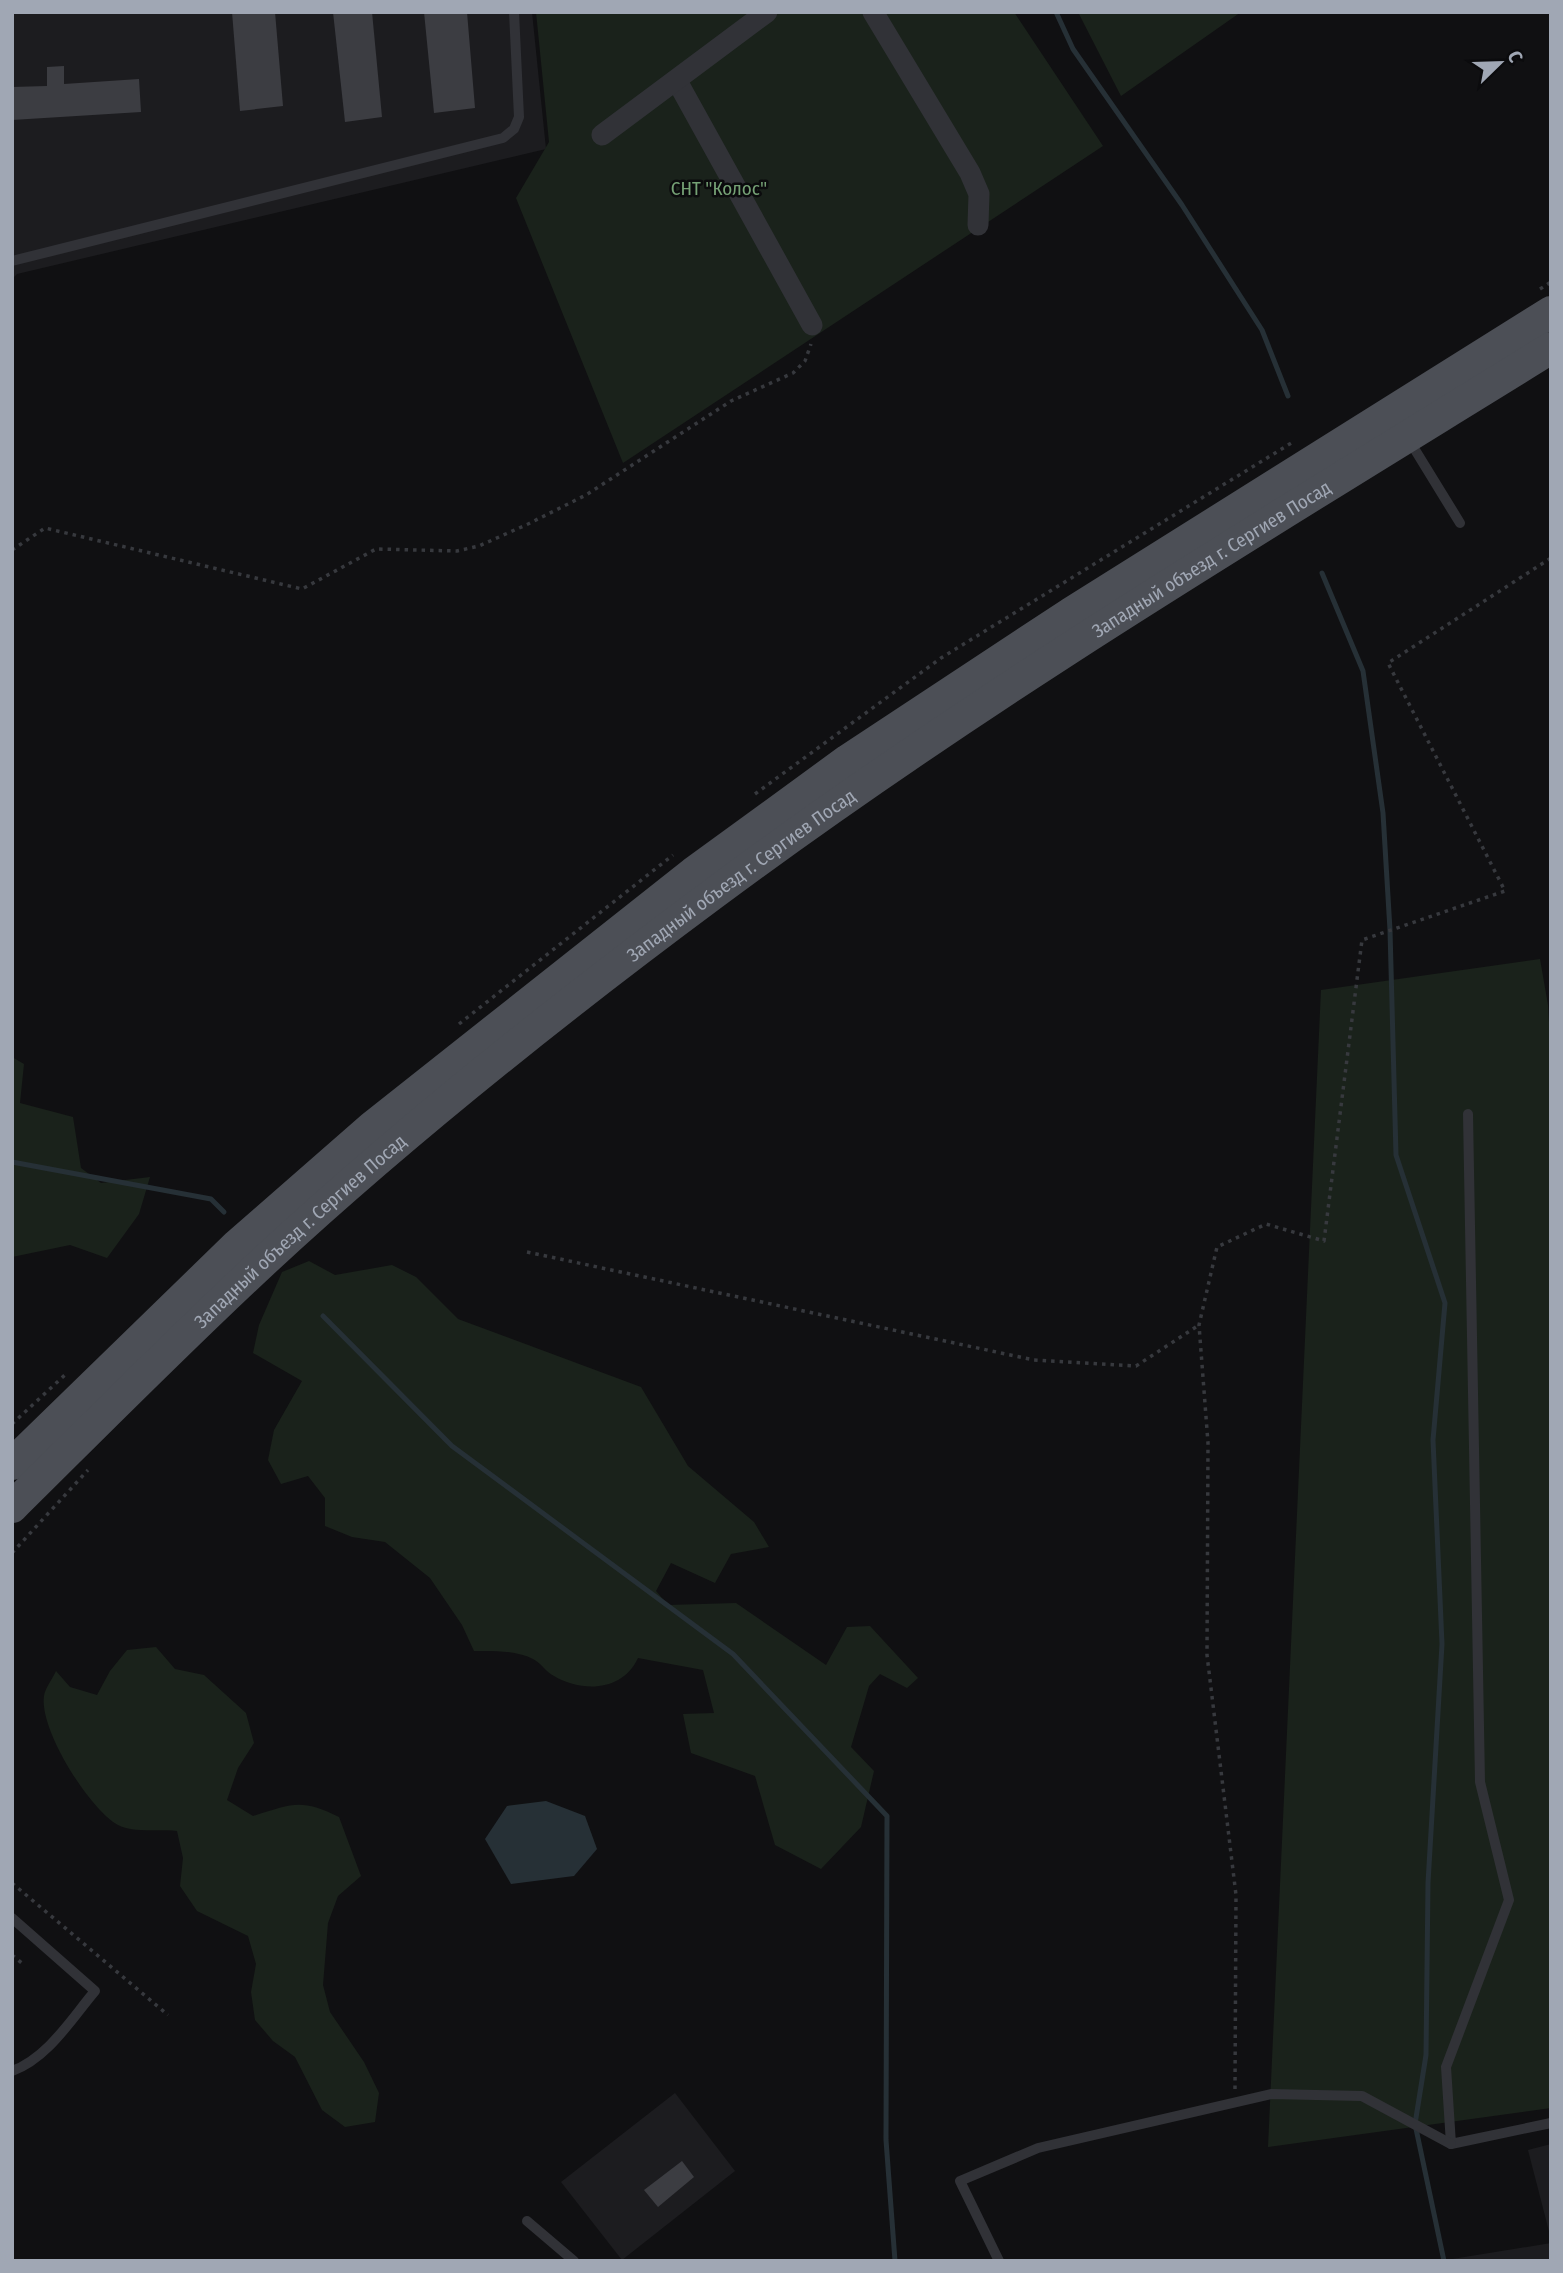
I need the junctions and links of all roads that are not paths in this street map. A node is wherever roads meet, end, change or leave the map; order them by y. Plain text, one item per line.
1 (514, 12) edge
2 (767, 12) edge
3 (873, 12) edge
4 (677, 81) junction
5 (602, 135) dead end
6 (978, 225) dead end
7 (12, 261) edge
8 (1551, 312) edge
9 (812, 325) road end
10 (1551, 348) edge
11 (1407, 438) junction
12 (1460, 523) dead end
13 (1468, 1114) dead end
14 (12, 1464) edge
15 (12, 1507) edge
16 (12, 1918) edge
17 (12, 2071) edge
18 (1551, 2123) edge
19 (1451, 2144) junction
20 (527, 2221) dead end
21 (574, 2261) edge
22 (999, 2261) edge

1 - 7 lane
2 - 4 street
3 - 6 street
4 - 5 street
4 - 9 street
8 - 14 main road, Западный объезд г. Сергиев Посад
10 - 11 main road, Западный объезд г. Сергиев Посад
11 - 12 lane
11 - 15 main road, Западный объезд г. Сергиев Посад
13 - 19 lane
16 - 17 lane
18 - 19 lane
19 - 22 lane
20 - 21 lane

